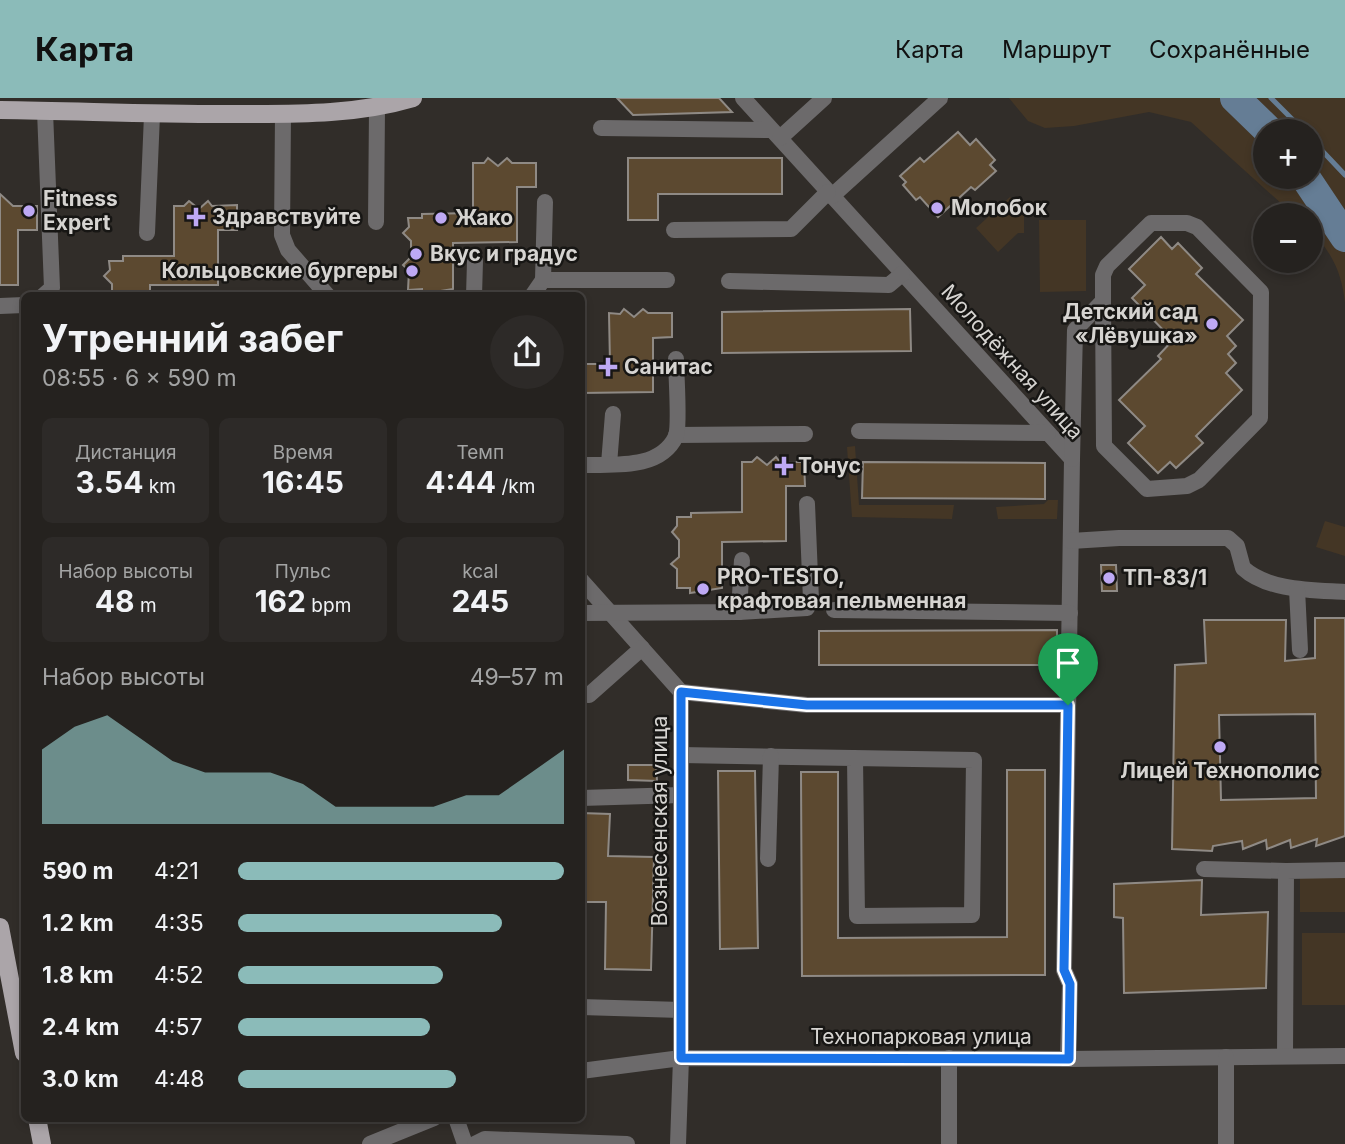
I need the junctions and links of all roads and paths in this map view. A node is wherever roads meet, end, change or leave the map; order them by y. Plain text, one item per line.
1 (412, 98) edge
2 (743, 98) edge
3 (824, 98) edge
4 (940, 98) edge
5 (377, 108) junction
6 (0, 110) edge
7 (45, 111) junction
8 (283, 114) junction
9 (152, 115) junction
10 (601, 128) dead end
11 (775, 134) junction
12 (830, 194) junction
13 (545, 202) dead end
14 (376, 222) dead end
15 (674, 230) dead end
16 (147, 233) dead end
17 (475, 261) dead end
18 (902, 274) junction
19 (543, 280) junction
20 (667, 280) dead end
21 (729, 282) dead end
22 (48, 292) edge
23 (325, 292) edge
24 (474, 292) edge
25 (535, 292) edge
26 (1103, 301) junction
27 (21, 305) edge
28 (0, 306) edge
29 (676, 359) dead end
30 (1073, 391) junction
31 (1103, 391) junction
32 (612, 414) dead end
33 (859, 430) dead end
34 (1048, 433) junction
35 (805, 434) dead end
36 (677, 435) junction
37 (1072, 459) junction
38 (609, 464) junction
39 (585, 465) edge
40 (807, 504) dead end
41 (1071, 541) junction
42 (742, 560) dead end
43 (585, 584) edge
44 (1297, 589) junction
45 (1345, 592) edge
46 (834, 610) dead end
47 (585, 612) edge
48 (739, 612) junction
49 (1070, 612) junction
50 (611, 613) junction
51 (642, 648) junction
52 (1300, 650) dead end
53 (681, 692) junction
54 (585, 694) edge
55 (1068, 705) junction
56 (681, 755) junction
57 (771, 757) junction
58 (855, 758) junction
59 (681, 794) junction
60 (585, 798) edge
61 (768, 859) dead end
62 (1204, 869) dead end
63 (1345, 870) edge
64 (1286, 871) junction
65 (0, 927) edge
66 (585, 1007) edge
67 (681, 1010) junction
68 (21, 1037) edge
69 (1285, 1056) junction
70 (1345, 1056) edge
71 (1226, 1057) junction
72 (681, 1058) junction
73 (949, 1058) junction
74 (1069, 1059) junction
75 (585, 1071) edge
76 (38, 1122) edge
77 (424, 1122) edge
78 (457, 1122) edge
79 (42, 1144) edge
80 (370, 1144) edge
81 (465, 1144) edge
82 (475, 1144) edge
83 (627, 1144) edge
84 (678, 1144) edge
85 (949, 1144) edge
86 (1226, 1144) edge

1 - 5 main road
2 - 11 street, Молодёжная улица
3 - 11 street
4 - 12 street
5 - 8 main road
5 - 14 street
6 - 7 main road
7 - 9 main road
7 - 22 street
8 - 9 main road
8 - 23 street
9 - 16 street
10 - 11 street
11 - 12 street, Молодёжная улица
12 - 15 street
12 - 18 street, Молодёжная улица
13 - 19 street
17 - 24 street
18 - 21 street
18 - 34 street, Молодёжная улица
19 - 20 street
19 - 25 street
26 - 30 street
26 - 31 street
26 - 31 street
27 - 28 street
29 - 36 street
30 - 31 street
30 - 37 street
32 - 38 street
33 - 34 street
34 - 37 street, Молодёжная улица
35 - 36 street
36 - 38 street
37 - 41 street, Молодёжная улица
38 - 39 street
40 - 48 street
41 - 44 street
41 - 49 street, Молодёжная улица
42 - 48 street
43 - 50 street, Вознесенская улица
44 - 45 street
44 - 52 street
46 - 49 street
47 - 50 street
48 - 50 street
49 - 55 street, Молодёжная улица
50 - 51 street, Вознесенская улица
51 - 53 street, Вознесенская улица
51 - 54 street
53 - 55 street
53 - 56 street, Вознесенская улица
55 - 74 street, Молодёжная улица
56 - 57 street
56 - 59 street, Вознесенская улица
57 - 58 street
57 - 61 street
58 - 58 street
59 - 60 street
59 - 67 street, Вознесенская улица
62 - 64 street
63 - 64 street
64 - 69 street
65 - 68 main road
66 - 67 street
67 - 72 street, Вознесенская улица
69 - 70 street, Технопарковая улица
69 - 71 street, Технопарковая улица
71 - 74 street, Технопарковая улица
71 - 86 street
72 - 73 street, Технопарковая улица
72 - 75 street, Технопарковая улица
72 - 84 street, Вознесенская улица
73 - 74 street, Технопарковая улица
73 - 85 street
76 - 79 main road
77 - 80 street
78 - 81 street
82 - 83 street

